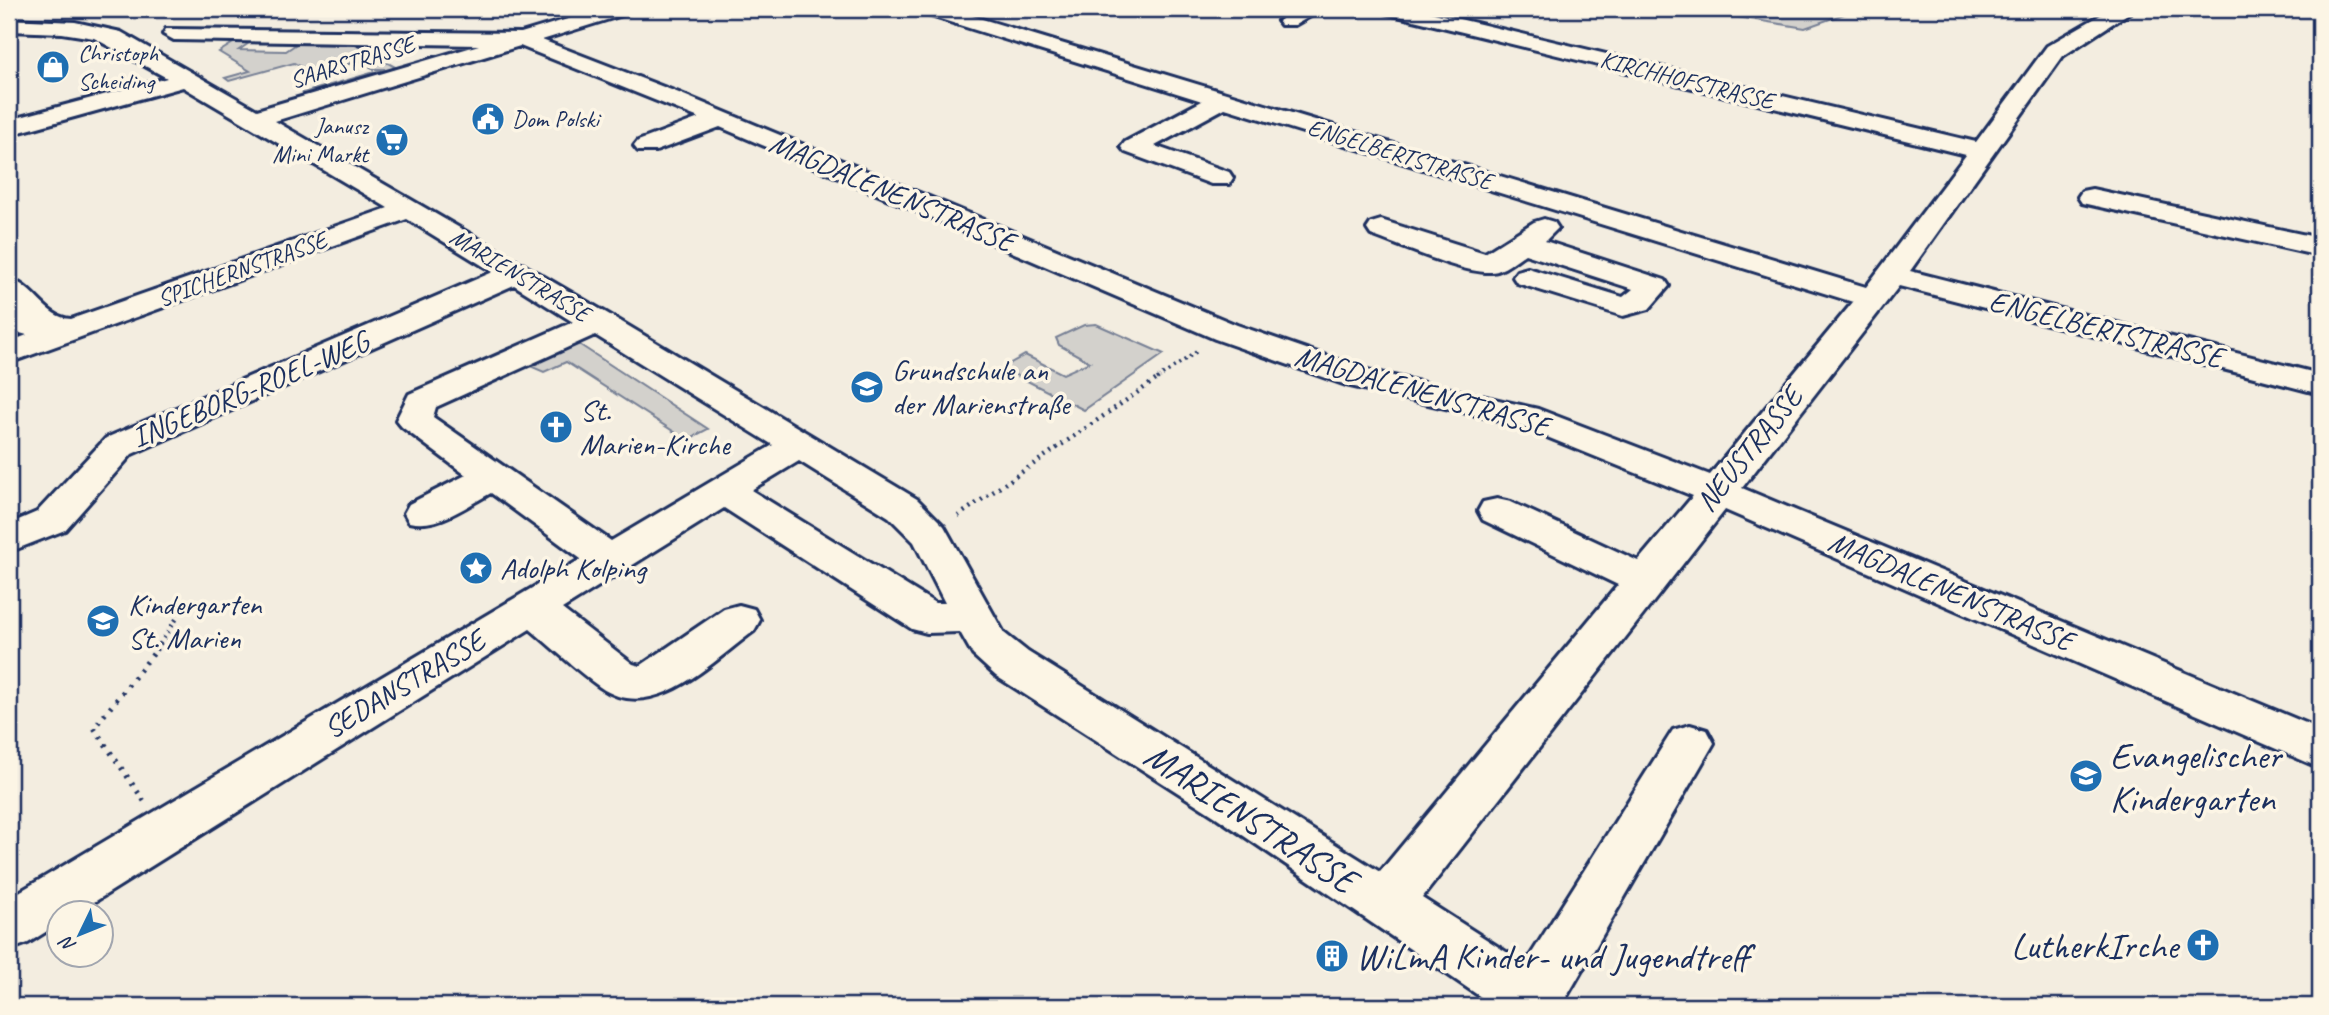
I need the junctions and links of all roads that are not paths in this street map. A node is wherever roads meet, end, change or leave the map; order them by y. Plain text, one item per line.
1 (622, 9) edge
2 (928, 9) edge
3 (1313, 9) edge
4 (1392, 9) edge
5 (2125, 9) edge
6 (1288, 22) dead end
7 (9, 25) edge
8 (174, 34) dead end
9 (521, 39) junction
10 (188, 79) junction
11 (1223, 99) junction
12 (258, 118) junction
13 (720, 119) junction
14 (9, 128) edge
15 (647, 146) dead end
16 (1983, 151) junction
17 (1220, 178) dead end
18 (2092, 197) dead end
19 (1569, 206) junction
20 (410, 209) junction
21 (1381, 229) dead end
22 (1525, 244) junction
23 (2320, 247) edge
24 (517, 273) junction
25 (1528, 277) dead end
26 (1882, 287) junction
27 (9, 288) edge
28 (9, 320) edge
29 (599, 322) junction
30 (63, 328) junction
31 (9, 353) edge
32 (2320, 384) edge
33 (800, 444) junction
34 (493, 476) junction
35 (723, 489) junction
36 (1716, 491) junction
37 (1497, 511) dead end
38 (423, 513) dead end
39 (9, 539) edge
40 (609, 559) junction
41 (1644, 581) junction
42 (531, 607) junction
43 (971, 617) junction
44 (739, 620) dead end
45 (1690, 743) dead end
46 (2320, 749) edge
47 (1385, 905) junction
48 (9, 926) edge
49 (1537, 1004) edge

1 - 9 street, SAARSTRASSE
2 - 11 street, ENGELBERTSTRASSE
3 - 6 street
4 - 16 street, KIRCHHOFSTRASSE
5 - 16 street, NEUSTRASSE
7 - 10 street, MARIENSTRASSE
8 - 9 street
9 - 12 street, SAARSTRASSE
9 - 13 street, MAGDALENENSTRASSE
10 - 12 street, MARIENSTRASSE
10 - 14 street
11 - 17 street
11 - 19 street, ENGELBERTSTRASSE
12 - 20 street, MARIENSTRASSE
13 - 15 street
13 - 36 street, MAGDALENENSTRASSE
16 - 26 street, NEUSTRASSE
18 - 23 street
19 - 22 street
19 - 26 street, ENGELBERTSTRASSE
20 - 24 street, MARIENSTRASSE
20 - 30 street, SPICHERNSTRASSE
21 - 22 street
22 - 25 street
24 - 29 street, MARIENSTRASSE
24 - 39 street, INGEBORG-ROEL-WEG
26 - 32 street, ENGELBERTSTRASSE
26 - 36 street, NEUSTRASSE
27 - 30 street
28 - 30 street, SPICHERNSTRASSE
29 - 33 street, MARIENSTRASSE
29 - 34 street
30 - 31 street, SPICHERNSTRASSE
33 - 35 street, SEDANSTRASSE
33 - 43 street, MARIENSTRASSE
34 - 38 street
34 - 40 street
35 - 40 street, SEDANSTRASSE
35 - 43 street
36 - 41 street, NEUSTRASSE
36 - 46 street, MAGDALENENSTRASSE
37 - 41 street
40 - 42 street, SEDANSTRASSE
41 - 47 street, NEUSTRASSE
42 - 44 street
42 - 48 street, SEDANSTRASSE
43 - 47 street, MARIENSTRASSE
45 - 49 street
47 - 49 street, MARIENSTRASSE

